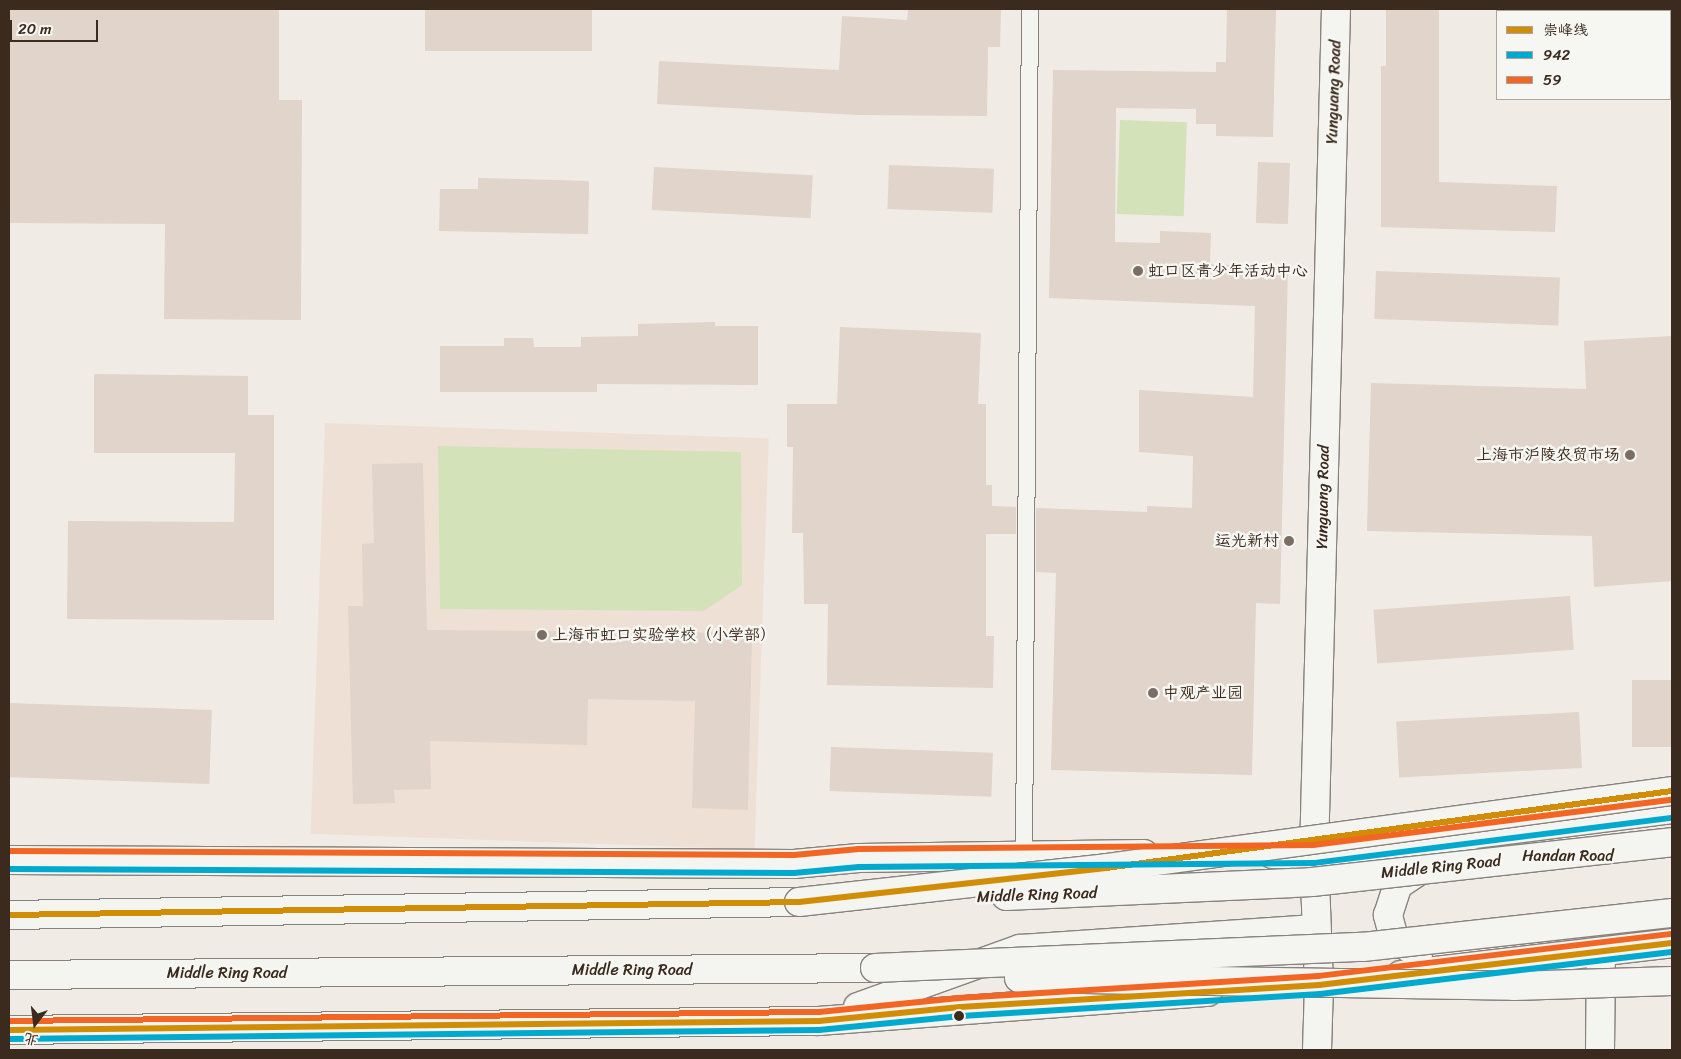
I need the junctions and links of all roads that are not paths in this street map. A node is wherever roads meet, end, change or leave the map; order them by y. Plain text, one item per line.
1 (1030, 9) edge
2 (1336, 9) edge
3 (1672, 791) edge
4 (1672, 809) edge
5 (1672, 842) edge
6 (1672, 849) edge
7 (1314, 854) junction
8 (1481, 856) junction
9 (1024, 858) junction
10 (9, 860) edge
11 (800, 902) junction
12 (1672, 902) edge
13 (1672, 913) edge
14 (14, 915) edge
15 (1315, 929) junction
16 (1672, 943) edge
17 (1601, 952) junction
18 (1544, 958) junction
19 (1502, 963) junction
20 (875, 968) junction
21 (15, 975) edge
22 (1672, 981) edge
23 (1319, 985) junction
24 (819, 1021) junction
25 (9, 1030) edge
26 (1317, 1050) edge
27 (1600, 1050) edge

1 - 9 lane
2 - 7 main road, Yunguang Road
3 - 11 main road, bridge
4 - 7 main road, Handan Road
5 - 11 main road, Middle Ring Road, bridge
6 - 8 main road, Handan Road
7 - 8 main road, Handan Road
7 - 9 main road, Handan Road
7 - 15 main road, Yunguang Road
8 - 19 main road
9 - 10 main road, Handan Road
11 - 14 main road, Middle Ring Road
12 - 18 main road
13 - 20 main road, Middle Ring Road, bridge
15 - 23 main road, Yunguang Road
15 - 24 main road
16 - 17 main road
17 - 18 main road
17 - 27 main road
18 - 19 main road
19 - 23 main road
20 - 21 main road, Middle Ring Road
20 - 22 main road, bridge
23 - 24 main road
23 - 26 main road, Yunguang Road
24 - 25 main road

